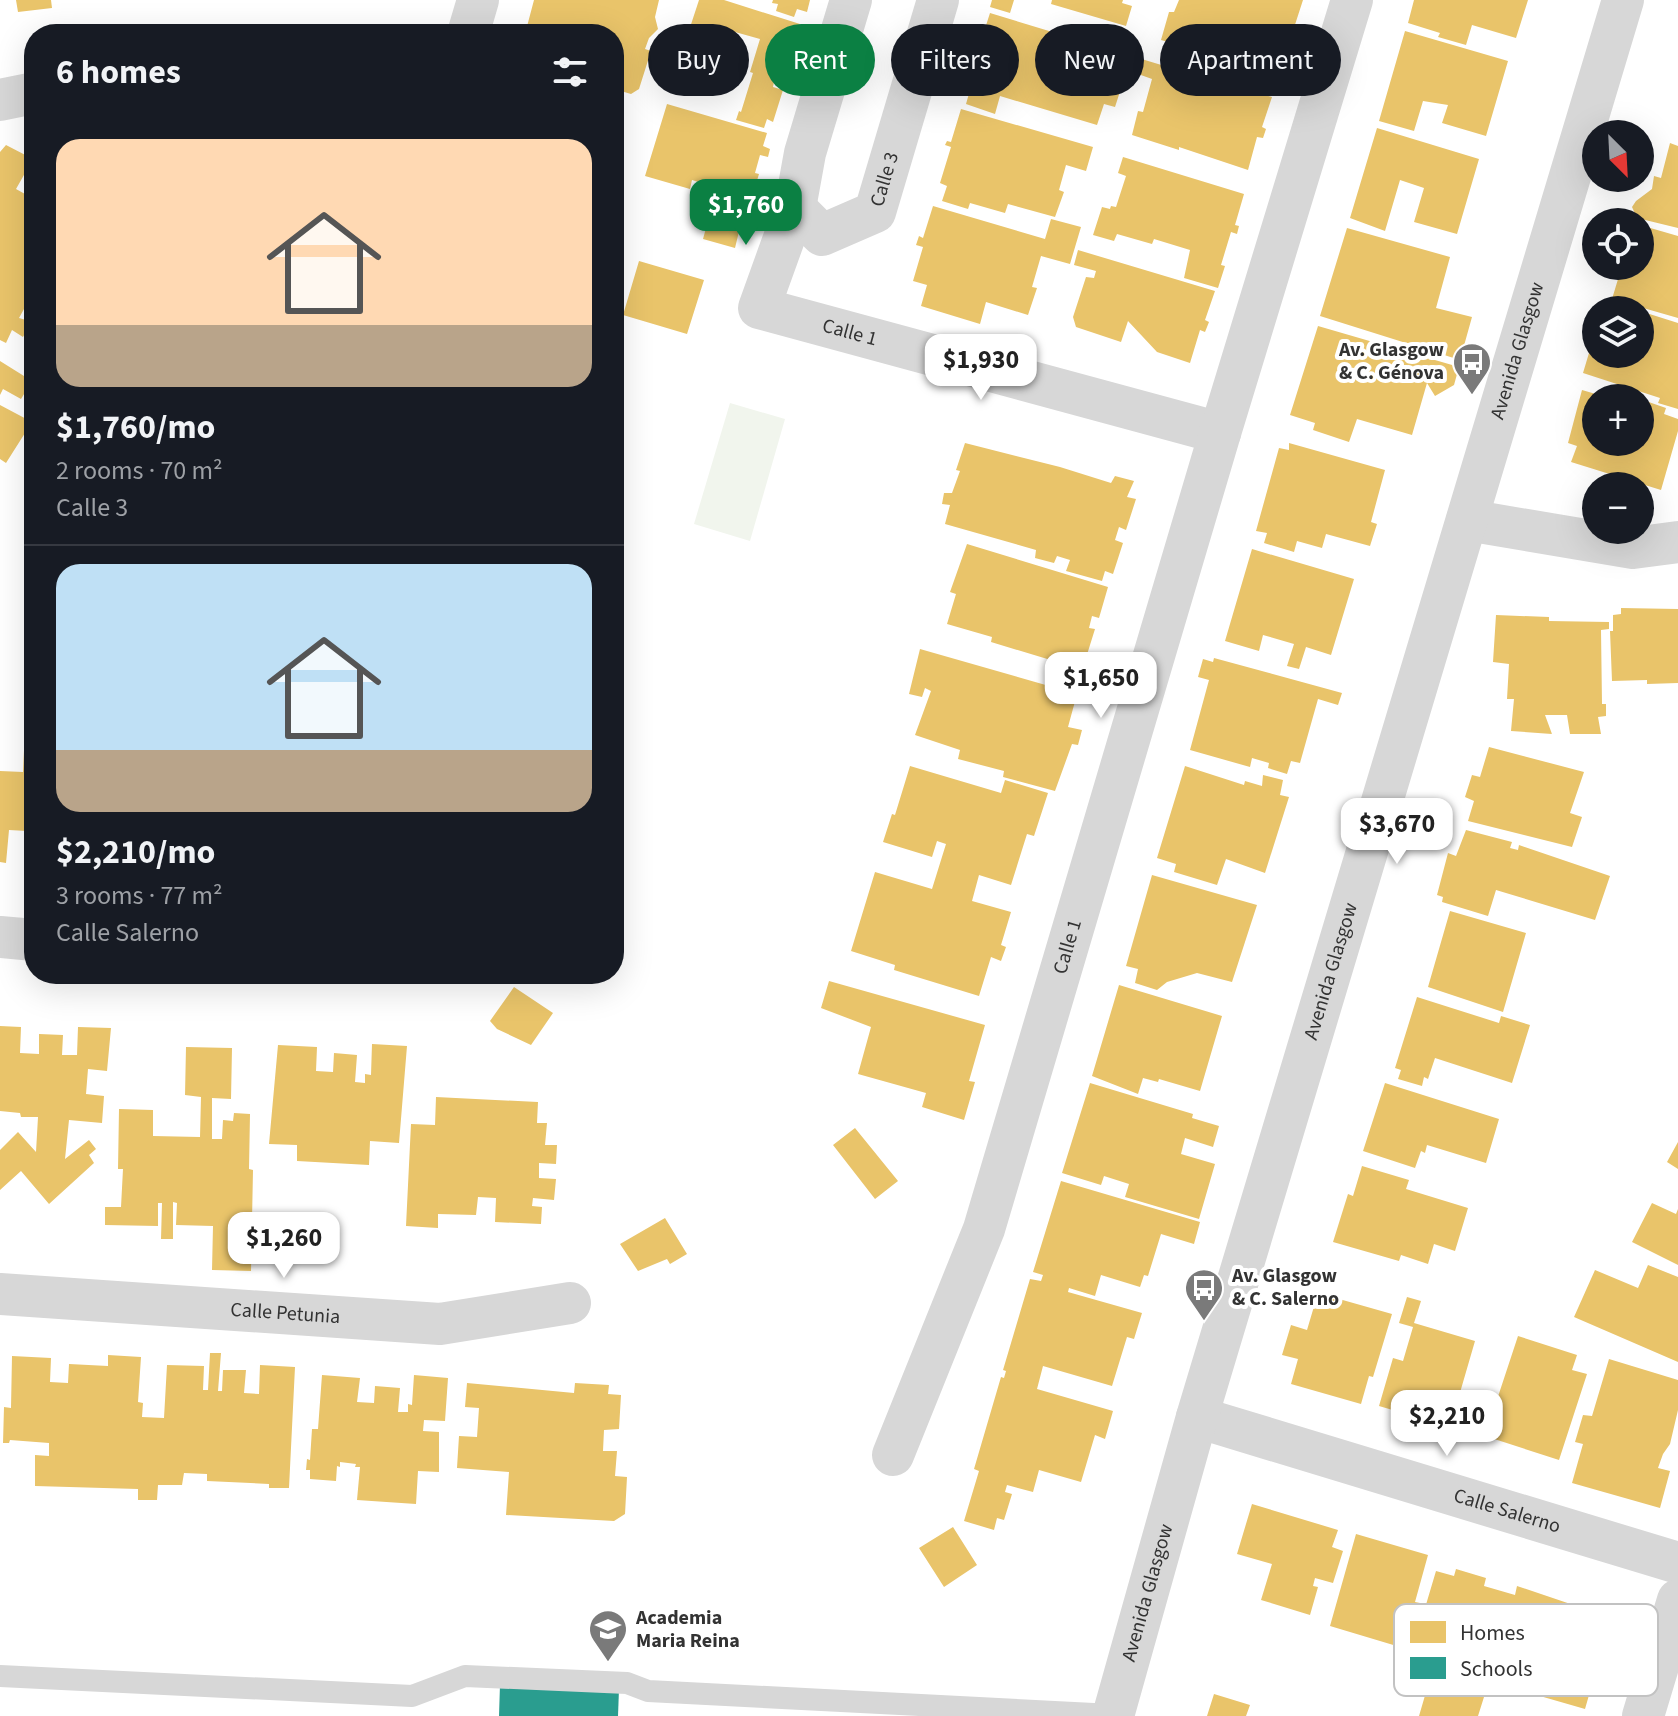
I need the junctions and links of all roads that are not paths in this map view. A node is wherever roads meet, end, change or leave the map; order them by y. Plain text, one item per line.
1 (478, 0) edge
2 (851, 0) edge
3 (938, 0) edge
4 (1352, 0) edge
5 (1623, 0) edge
6 (471, 24) edge
7 (24, 95) edge
8 (0, 100) edge
9 (795, 208) junction
10 (1220, 433) junction
11 (1467, 520) junction
12 (1678, 542) edge
13 (0, 937) edge
14 (24, 939) edge
15 (0, 1294) edge
16 (570, 1303) dead end
17 (1197, 1417) junction
18 (893, 1455) dead end
19 (1678, 1563) edge
20 (1678, 1600) edge
21 (1658, 1666) edge
22 (0, 1676) edge
23 (1649, 1696) edge
24 (1113, 1716) edge
25 (1643, 1716) edge

1 - 6 street
2 - 9 street
3 - 9 street, Calle 3
4 - 10 street, Calle 1
5 - 11 street, Avenida Glasgow
7 - 8 street
9 - 10 street, Calle 1
10 - 18 street, Calle 1
11 - 12 street
11 - 17 street, Avenida Glasgow
13 - 14 street
15 - 16 street, Calle Petunia
17 - 19 street, Calle Salerno
17 - 24 street, Avenida Glasgow
20 - 21 street
22 - 24 lane
23 - 25 street

